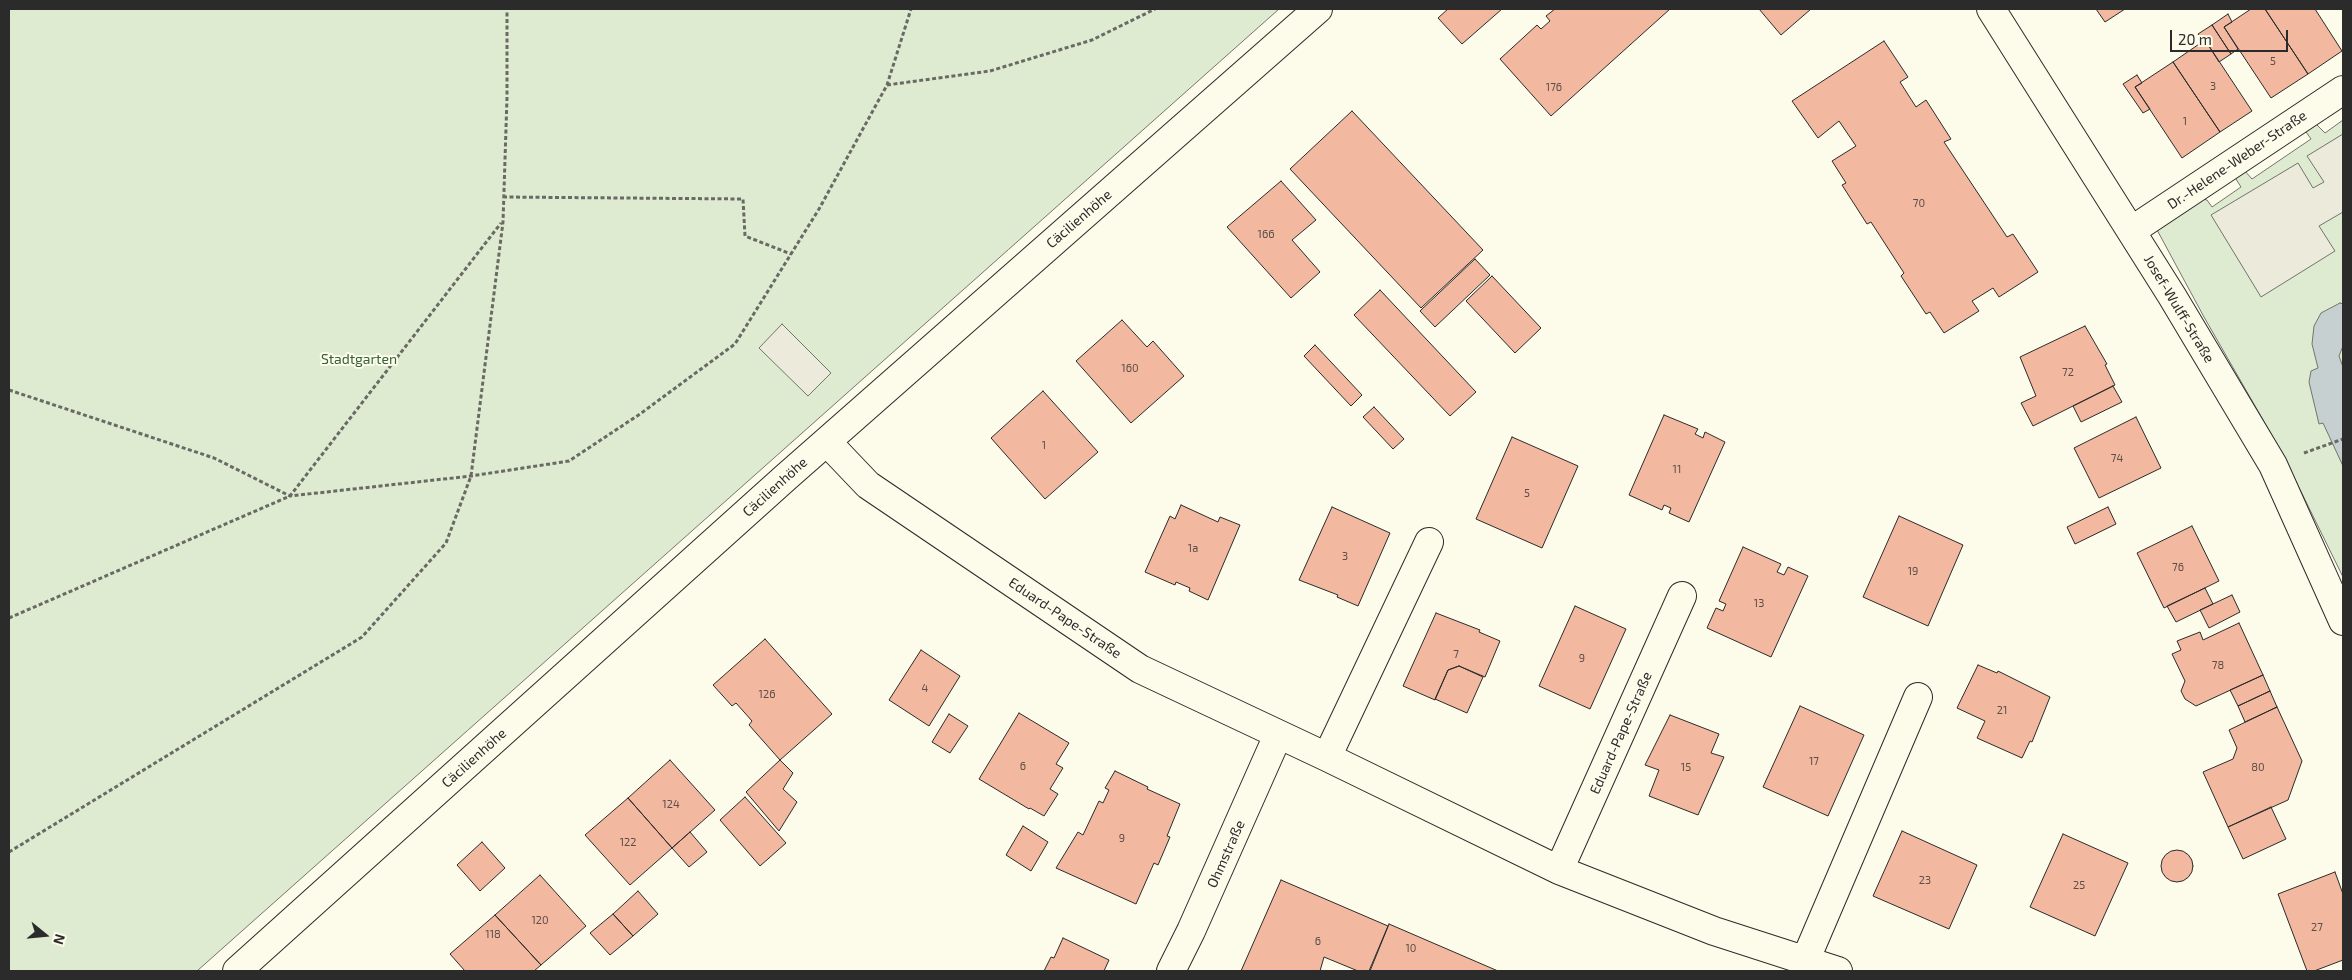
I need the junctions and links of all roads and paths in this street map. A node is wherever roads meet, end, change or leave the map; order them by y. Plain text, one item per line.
1 (507, 9) edge
2 (911, 9) edge
3 (1155, 9) edge
4 (1318, 9) edge
5 (1991, 9) edge
6 (887, 85) junction
7 (2343, 90) edge
8 (503, 197) junction
9 (502, 222) junction
10 (2131, 231) junction
11 (791, 254) junction
12 (9, 390) edge
13 (2343, 439) edge
14 (827, 442) junction
15 (2331, 443) dead end
16 (471, 476) junction
17 (290, 496) junction
18 (1429, 542) dead end
19 (1682, 596) dead end
20 (9, 618) edge
21 (2343, 621) edge
22 (1918, 698) dead end
23 (1278, 735) junction
24 (1327, 757) junction
25 (9, 852) edge
26 (1559, 870) junction
27 (1805, 960) junction
28 (238, 971) edge
29 (1171, 971) edge
30 (1838, 971) edge

1 - 8 path
2 - 6 path
3 - 6 path
4 - 14 street, Cäcilienhöhe
5 - 10 street, Josef-Wulff-Straße
6 - 11 path
7 - 10 street, Dr.-Helene-Weber-Straße
8 - 9 path
8 - 11 path
9 - 16 path
9 - 17 path
10 - 21 street, Josef-Wulff-Straße
11 - 16 path
12 - 17 path
13 - 15 path
14 - 23 street, Eduard-Pape-Straße
14 - 28 street, Cäcilienhöhe
16 - 17 path
16 - 25 path
17 - 20 path
18 - 24 street
19 - 26 street, Eduard-Pape-Straße
22 - 27 street
23 - 24 street, Eduard-Pape-Straße
23 - 29 street, Ohmstraße
24 - 26 street, Eduard-Pape-Straße
26 - 27 street, Eduard-Pape-Straße
27 - 30 street, Eduard-Pape-Straße

